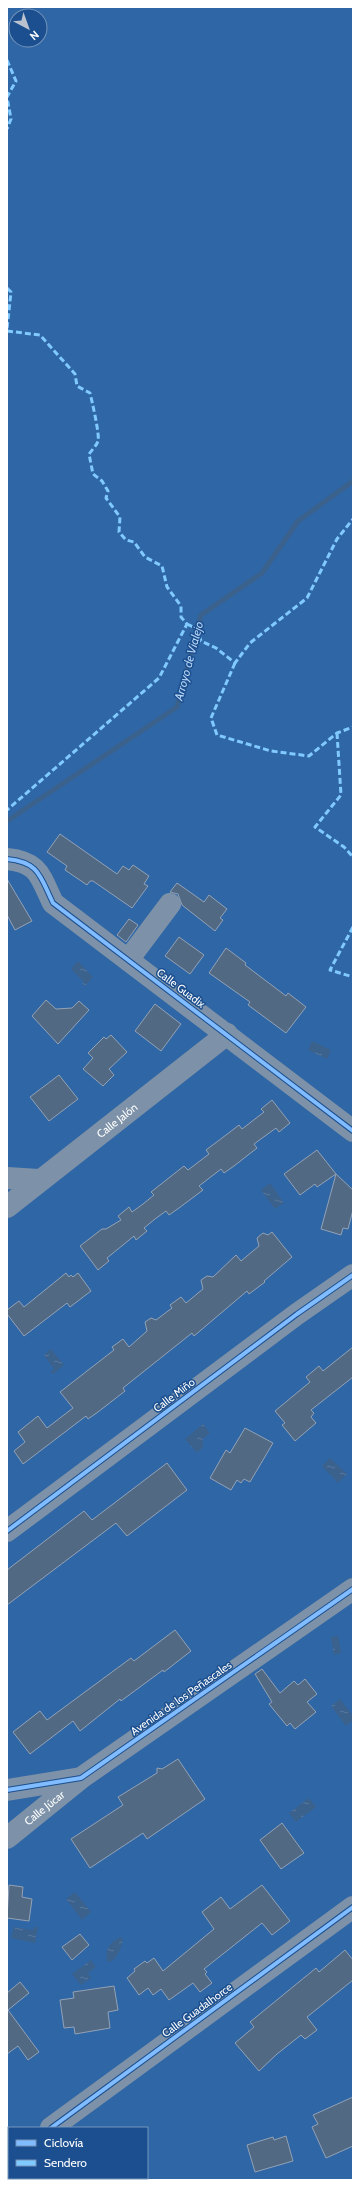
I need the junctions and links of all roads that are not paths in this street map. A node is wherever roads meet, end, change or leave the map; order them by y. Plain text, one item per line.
1 (7, 859) edge
2 (170, 904) dead end
3 (128, 960) junction
4 (227, 1034) junction
5 (353, 1131) edge
6 (7, 1178) edge
7 (39, 1180) junction
8 (7, 1207) edge
9 (353, 1275) edge
10 (7, 1531) edge
11 (353, 1589) edge
12 (81, 1778) junction
13 (7, 1790) edge
14 (7, 1838) edge
15 (353, 1907) edge
16 (53, 2127) edge

1 - 3 street, Calle Guadix
2 - 3 street
3 - 4 street, Calle Guadix
4 - 5 street, Calle Guadix
4 - 7 street, Calle Jalón
6 - 7 street
7 - 8 street, Calle Jalón
9 - 10 street, Calle Miño
11 - 12 street, Avenida de los Peñascales
12 - 13 street, Avenida de los Peñascales
12 - 14 street, Calle Júcar
15 - 16 street, Calle Guadalhorce

